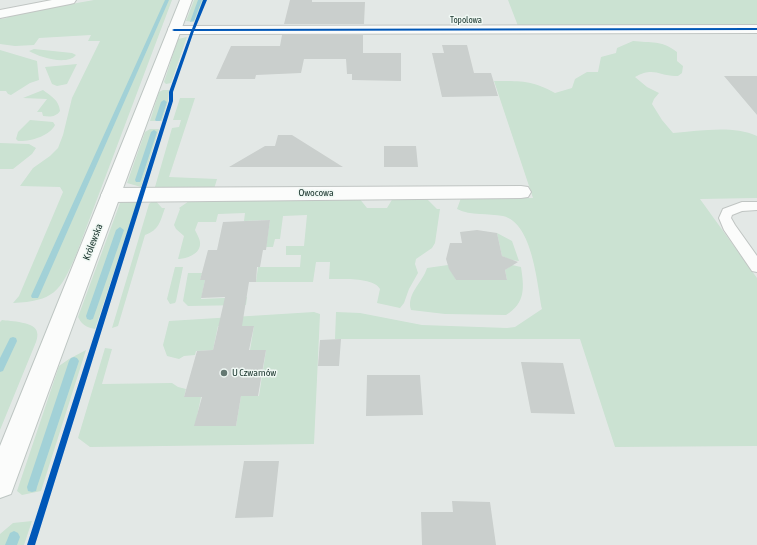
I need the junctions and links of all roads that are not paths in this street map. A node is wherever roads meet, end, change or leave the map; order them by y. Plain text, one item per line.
1 (70, 0) edge
2 (186, 0) edge
3 (0, 14) edge
4 (757, 29) edge
5 (174, 30) junction
6 (521, 192) dead end
7 (110, 195) junction
8 (757, 206) edge
9 (757, 267) edge
10 (0, 483) edge

1 - 3 street
2 - 5 street, Królewska
4 - 5 street, Topolowa
5 - 7 street, Królewska
6 - 7 street, Owocowa
7 - 10 street, Królewska
8 - 9 lane

